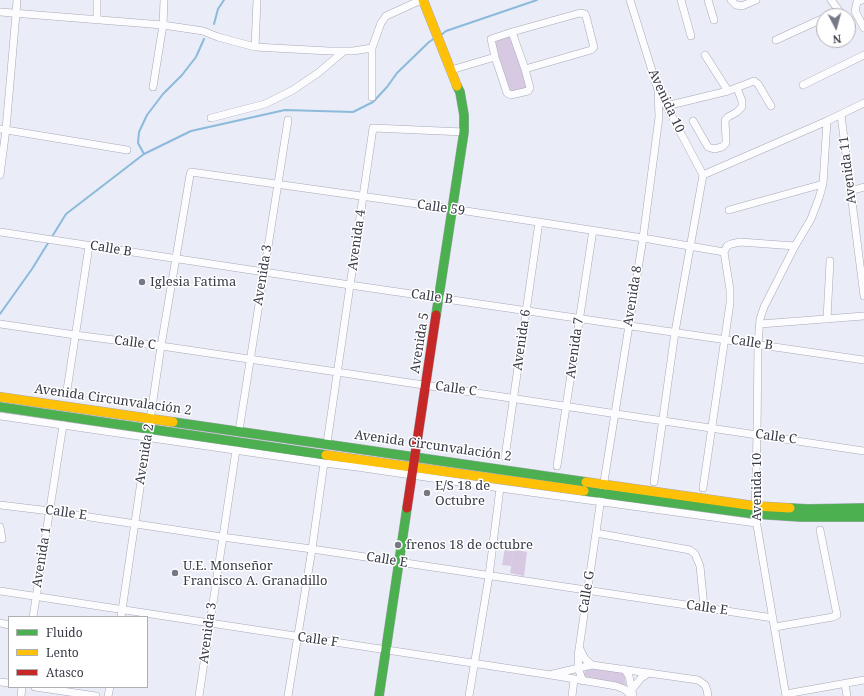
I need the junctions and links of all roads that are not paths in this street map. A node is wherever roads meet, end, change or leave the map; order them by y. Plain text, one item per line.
1 (17, 0) edge
2 (97, 0) edge
3 (164, 0) edge
4 (257, 0) edge
5 (422, 0) edge
6 (630, 0) edge
7 (681, 0) edge
8 (708, 0) edge
9 (732, 0) edge
10 (756, 0) edge
11 (0, 12) edge
12 (16, 14) junction
13 (856, 15) edge
14 (97, 19) junction
15 (714, 20) dead end
16 (816, 22) edge
17 (163, 25) junction
18 (864, 28) edge
19 (512, 32) junction
20 (691, 36) dead end
21 (776, 40) dead end
22 (255, 47) junction
23 (372, 48) junction
24 (344, 51) junction
25 (705, 55) dead end
26 (864, 55) edge
27 (495, 57) junction
28 (525, 69) junction
29 (451, 70) junction
30 (803, 85) dead end
31 (153, 87) dead end
32 (737, 88) junction
33 (658, 90) junction
34 (728, 91) junction
35 (372, 97) dead end
36 (864, 103) edge
37 (666, 106) junction
38 (771, 106) dead end
39 (671, 115) junction
40 (841, 115) junction
41 (659, 117) junction
42 (211, 118) dead end
43 (288, 120) dead end
44 (693, 121) dead end
45 (827, 122) junction
46 (3, 129) edge
47 (464, 132) junction
48 (128, 150) dead end
49 (191, 172) joint
50 (0, 175) edge
51 (703, 175) junction
52 (278, 184) junction
53 (823, 184) junction
54 (864, 187) edge
55 (850, 191) junction
56 (363, 196) junction
57 (453, 209) junction
58 (729, 210) dead end
59 (539, 222) junction
60 (593, 230) junction
61 (0, 232) edge
62 (643, 238) junction
63 (89, 246) junction
64 (690, 246) junction
65 (795, 246) junction
66 (724, 252) junction
67 (861, 255) edge
68 (176, 259) junction
69 (830, 261) dead end
70 (264, 272) junction
71 (350, 285) junction
72 (864, 296) edge
73 (440, 298) junction
74 (526, 310) junction
75 (864, 316) edge
76 (580, 318) junction
77 (827, 319) junction
78 (0, 324) edge
79 (760, 324) junction
80 (628, 325) junction
81 (676, 332) junction
82 (75, 335) junction
83 (724, 339) junction
84 (758, 344) junction
85 (161, 346) junction
86 (250, 359) junction
87 (864, 360) edge
88 (337, 372) junction
89 (426, 385) junction
90 (67, 390) dead end
91 (0, 397) edge
92 (513, 398) junction
93 (566, 406) junction
94 (0, 407) edge
95 (614, 413) junction
96 (0, 416) edge
97 (151, 419) junction
98 (662, 420) junction
99 (63, 425) junction
100 (94, 425) junction
101 (712, 427) junction
102 (239, 431) junction
103 (149, 433) junction
104 (757, 434) junction
105 (326, 443) junction
106 (236, 450) junction
107 (864, 451) edge
108 (293, 454) junction
109 (505, 457) dead end
110 (358, 463) junction
111 (324, 464) junction
112 (414, 466) junction
113 (557, 466) dead end
114 (489, 482) junction
115 (654, 482) dead end
116 (500, 488) junction
117 (603, 488) junction
118 (703, 488) dead end
119 (601, 502) junction
120 (0, 505) edge
121 (864, 508) edge
122 (695, 510) junction
123 (50, 511) junction
124 (755, 514) junction
125 (864, 517) edge
126 (135, 523) junction
127 (0, 528) edge
128 (820, 530) dead end
129 (596, 533) junction
130 (222, 537) junction
131 (2, 539) dead end
132 (312, 549) junction
133 (399, 562) junction
134 (489, 576) junction
135 (0, 591) edge
136 (587, 591) junction
137 (36, 597) junction
138 (704, 607) junction
139 (121, 614) edge
140 (33, 616) edge
141 (141, 616) edge
142 (148, 617) edge
143 (773, 618) junction
144 (210, 623) junction
145 (775, 627) junction
146 (298, 637) junction
147 (579, 647) junction
148 (386, 650) junction
149 (475, 663) junction
150 (592, 664) junction
151 (578, 667) junction
152 (624, 669) junction
153 (649, 673) junction
154 (551, 675) junction
155 (574, 680) junction
156 (864, 680) edge
157 (583, 681) junction
158 (845, 684) junction
159 (42, 688) edge
160 (633, 693) edge
161 (786, 695) edge
162 (96, 696) edge
163 (199, 696) edge
164 (288, 696) edge
165 (379, 696) edge
166 (469, 696) edge
167 (572, 696) edge
168 (708, 696) edge
169 (847, 696) edge

1 - 12 street
2 - 14 street
3 - 17 street
4 - 22 street
5 - 23 street
5 - 29 main road, Avenida 5
6 - 33 street, Avenida 10
7 - 20 street
8 - 15 street
9 - 10 street
11 - 12 street
12 - 14 street
12 - 46 street
13 - 18 street
14 - 17 street
16 - 21 street
17 - 22 street
17 - 31 street
19 - 27 street
19 - 28 street
19 - 28 street
22 - 24 street
23 - 24 street
23 - 35 street
24 - 42 street
25 - 34 street
26 - 30 street
27 - 28 street
27 - 29 street
29 - 47 main road, Avenida 5
32 - 34 street
32 - 38 street
32 - 44 street
33 - 37 street, Avenida 10
33 - 41 street, Avenida 8
34 - 37 street
36 - 40 street
37 - 39 street, Avenida 10
39 - 41 street
39 - 51 street, Avenida 10
40 - 45 street
40 - 55 street, Avenida 11
41 - 62 street, Avenida 8
43 - 52 street, Avenida 3
45 - 51 street
45 - 53 street, Avenida 10
46 - 48 street
46 - 50 street
47 - 56 street, Avenida 4
47 - 57 main road, Avenida 5
49 - 52 street, Calle 59
49 - 68 street, Avenida 2
51 - 64 street
52 - 56 street, Calle 59
52 - 70 street, Avenida 3
53 - 58 street
53 - 65 street, Avenida 10
54 - 55 street
55 - 67 street, Avenida 11
56 - 57 street, Calle 59
56 - 71 street, Avenida 4
57 - 59 street, Calle 59
57 - 73 main road, Avenida 5
59 - 60 street, Calle 59
59 - 74 street, Avenida 6
60 - 62 street, Calle 59
60 - 76 street, Avenida 7
61 - 63 street, Calle B
62 - 64 street, Calle 59
62 - 80 street, Avenida 8
63 - 68 street, Calle B
63 - 82 street
64 - 66 street, Calle 59
64 - 81 street
65 - 66 street
65 - 79 street, Avenida 10
66 - 83 street
67 - 72 street, Avenida 11
68 - 70 street, Calle B
68 - 85 street, Avenida 2
69 - 77 street
70 - 71 street, Calle B
70 - 86 street, Avenida 3
71 - 73 street, Calle B
71 - 88 street, Avenida 4
73 - 74 street, Calle B
73 - 89 main road, Avenida 5
74 - 76 street, Calle B
74 - 92 street, Avenida 6
75 - 77 street
76 - 80 street, Calle B
76 - 93 street, Avenida 7
77 - 79 street
78 - 82 street, Calle C
79 - 84 street, Avenida 10
80 - 81 street, Calle B
80 - 95 street, Avenida 8
81 - 83 street, Calle B
81 - 98 street
82 - 85 street, Calle C
82 - 90 street
83 - 84 street, Calle B
83 - 101 street
84 - 87 street, Calle B
84 - 104 street, Avenida 10
85 - 86 street, Calle C
85 - 97 street, Avenida 2
86 - 88 street, Calle C
86 - 102 street, Avenida 3
88 - 89 street, Calle C
88 - 105 street, Avenida 4
89 - 92 street, Calle C
89 - 112 main road, Avenida 5
91 - 97 main road, Avenida Circunvalación 2
92 - 93 street, Calle C
92 - 109 street, Avenida 6
93 - 95 street, Calle C
93 - 113 street, Avenida 7
94 - 100 main road, Avenida Circunvalación 2
95 - 98 street, Calle C
95 - 117 street, Avenida 8
96 - 99 street
97 - 102 main road, Avenida Circunvalación 2
97 - 103 street, Avenida 2
98 - 101 street, Calle C
98 - 115 street
99 - 100 street
99 - 123 street, Avenida 1
100 - 103 main road, Avenida Circunvalación 2
101 - 104 street, Calle C
101 - 118 street
102 - 105 main road, Avenida Circunvalación 2
103 - 106 street
103 - 108 main road, Avenida Circunvalación 2
103 - 126 street, Avenida 2
104 - 107 street, Calle C
104 - 124 street, Avenida 10
105 - 112 main road, Avenida Circunvalación 2
106 - 108 street
106 - 130 street, Avenida 3
108 - 110 main road, Avenida Circunvalación 2
108 - 111 street
110 - 111 street
110 - 112 main road, Avenida Circunvalación 2
111 - 132 street
112 - 114 main road, Avenida Circunvalación 2
112 - 117 main road, Avenida Circunvalación 2
112 - 133 main road, Avenida 5
114 - 116 street
114 - 117 main road, Avenida Circunvalación 2
116 - 119 street
116 - 134 street
117 - 119 street, Avenida 8
117 - 122 main road, Avenida Circunvalación 2
117 - 124 main road, Avenida Circunvalación 2
119 - 122 street
119 - 129 street, Calle G
120 - 123 street, Calle E
121 - 124 main road, Avenida Circunvalación 2
122 - 124 main road, Avenida Circunvalación 2
123 - 126 street, Calle E
123 - 137 street, Avenida 1
124 - 125 main road, Avenida Circunvalación 2
124 - 143 street, Avenida 10
126 - 130 street, Calle E
126 - 139 street, Avenida 2
127 - 131 street
128 - 145 street
129 - 136 street, Calle G
129 - 138 street
130 - 132 street, Calle E
130 - 144 street, Avenida 3
132 - 133 street, Calle E
132 - 146 street
133 - 134 street, Calle E
133 - 148 main road, Avenida 5
134 - 136 street, Calle E
134 - 149 street
135 - 137 street, Calle F
136 - 138 street, Calle E
136 - 147 street, Calle G
137 - 139 street, Calle F
137 - 140 street, Avenida 1
138 - 143 street, Calle E
139 - 141 street, Calle F
142 - 144 street, Calle F
143 - 145 street, Avenida 10
144 - 146 street, Calle F
144 - 163 street, Avenida 3
145 - 161 street, Avenida 10
146 - 148 street, Calle F
146 - 164 street
147 - 150 street
147 - 151 street, Calle G
148 - 149 street, Calle F
148 - 165 main road, Avenida 5
149 - 154 street, Calle F
149 - 166 street
150 - 151 street
150 - 152 street
151 - 154 street
151 - 157 street, Calle G
152 - 153 street
152 - 160 street
153 - 160 street
153 - 168 street
154 - 155 street, Calle F
155 - 157 street, Calle F
155 - 167 street
156 - 158 street
157 - 160 street, Calle F
158 - 161 street
158 - 169 street
159 - 162 street

